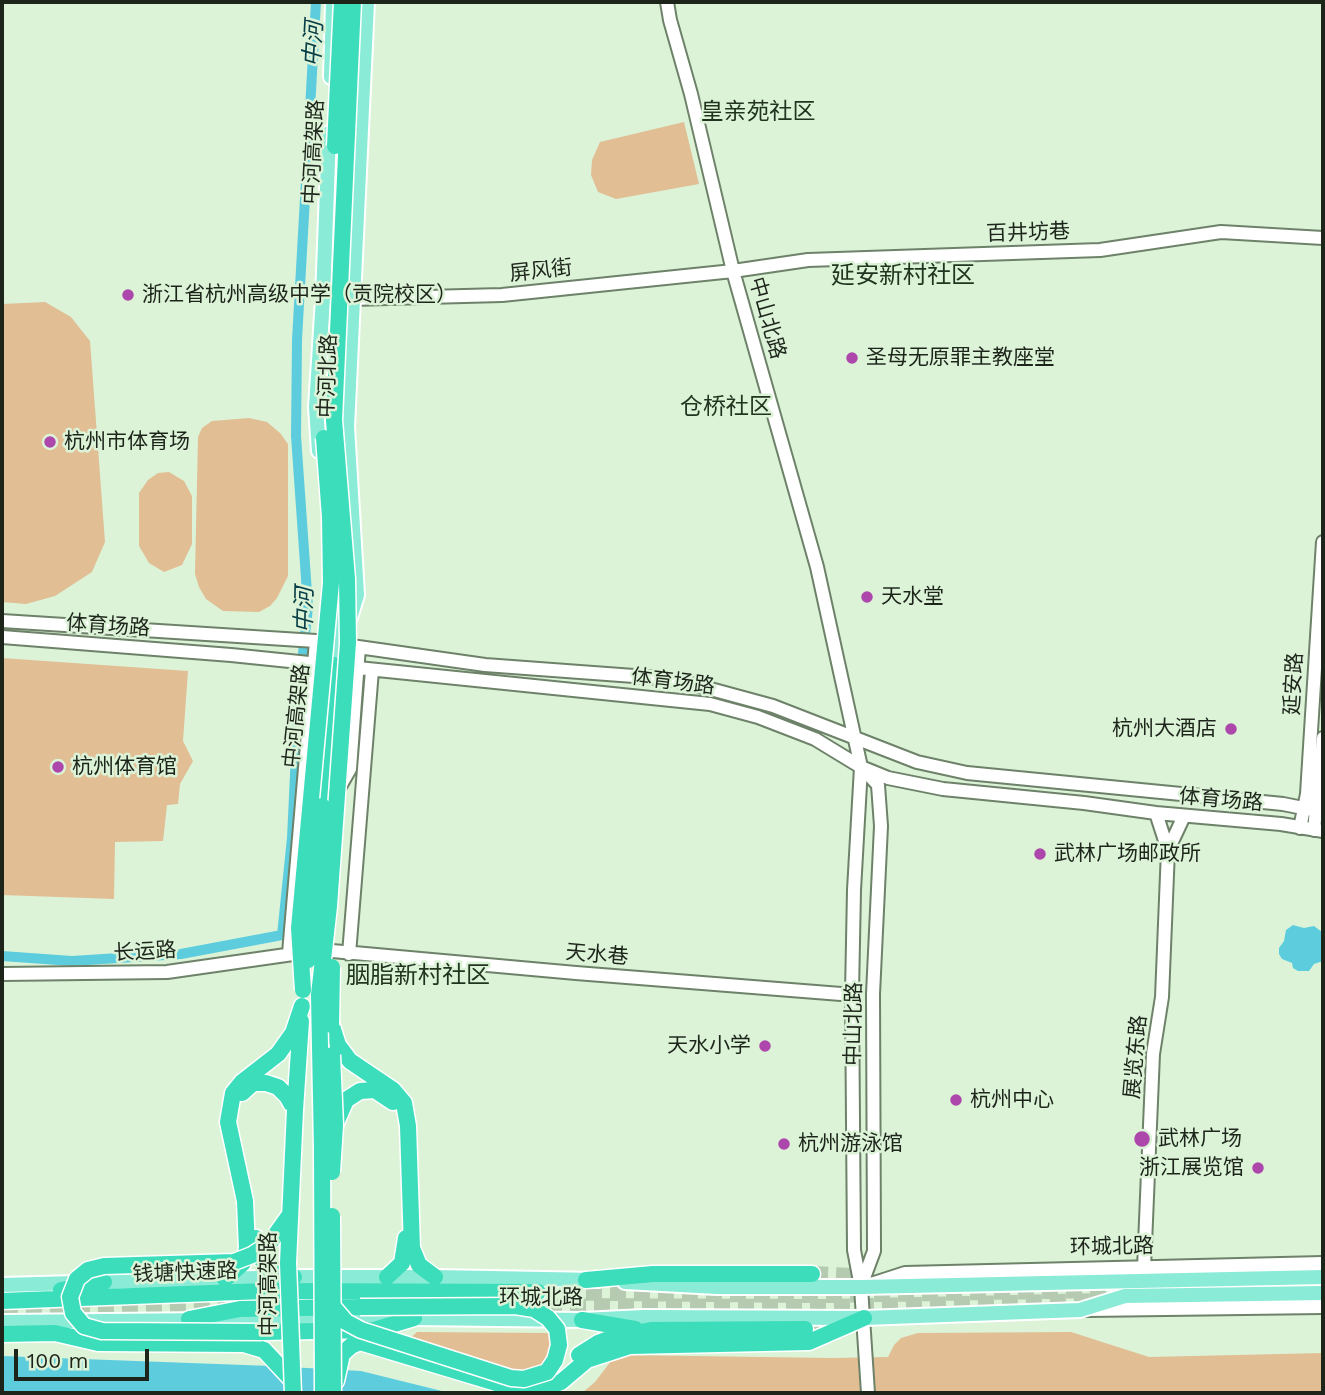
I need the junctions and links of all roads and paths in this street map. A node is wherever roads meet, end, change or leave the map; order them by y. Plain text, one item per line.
1 (333, 2) edge
2 (342, 2) edge
3 (353, 2) edge
4 (367, 2) edge
5 (667, 2) edge
6 (1323, 238) edge
7 (733, 271) junction
8 (351, 299) junction
9 (1323, 542) edge
10 (2, 621) edge
11 (2, 637) edge
12 (316, 641) junction
13 (338, 644) junction
14 (359, 646) junction
15 (1309, 657) dead end
16 (314, 664) junction
17 (342, 669) junction
18 (372, 670) junction
19 (311, 700) junction
20 (853, 738) junction
21 (1323, 738) edge
22 (861, 767) junction
23 (325, 806) junction
24 (1314, 811) edge
25 (1156, 813) junction
26 (1184, 816) junction
27 (1300, 828) junction
28 (1319, 830) edge
29 (1168, 850) junction
30 (289, 953) junction
31 (344, 953) junction
32 (2, 974) edge
33 (852, 993) junction
34 (319, 995) junction
35 (302, 998) junction
36 (331, 1023) junction
37 (295, 1110) junction
38 (335, 1125) junction
39 (405, 1126) junction
40 (289, 1216) junction
41 (251, 1229) junction
42 (1323, 1262) edge
43 (1144, 1268) junction
44 (812, 1274) tunnel mouth
45 (294, 1277) junction
46 (387, 1277) junction
47 (435, 1277) junction
48 (1323, 1277) edge
49 (225, 1279) junction
50 (586, 1280) junction
51 (104, 1282) junction
52 (2, 1284) edge
53 (861, 1287) junction
54 (538, 1292) tunnel mouth
55 (1323, 1293) edge
56 (2, 1296) edge
57 (2, 1301) edge
58 (1323, 1307) edge
59 (334, 1308) junction
60 (1080, 1310) junction
61 (414, 1318) junction
62 (864, 1318) junction
63 (189, 1319) junction
64 (582, 1320) junction
65 (2, 1322) edge
66 (805, 1329) tunnel mouth
67 (651, 1330) junction
68 (2, 1334) edge
69 (293, 1387) edge
70 (528, 1390) junction
71 (323, 1393) edge
72 (333, 1393) edge
73 (869, 1393) edge

1 - 13 main road, 中河北路
2 - 35 highway, 中河高架路, bridge
3 - 17 highway, 中河高架路, bridge
4 - 8 main road, 中河北路
5 - 7 main road, 中山北路
6 - 7 main road, 百井坊巷
7 - 8 main road, 屏风街
7 - 20 main road, 中山北路
8 - 13 main road, 中河北路
9 - 24 main road, 延安路
10 - 12 main road, 体育场路
11 - 16 main road, 体育场路
12 - 13 main road, 体育场路
12 - 16 main road
13 - 14 main road, 体育场路
13 - 17 main road, 中河北路
14 - 17 main road
14 - 20 main road, 体育场路
15 - 24 main road
16 - 17 main road, 体育场路
16 - 19 main road
17 - 18 main road, 体育场路
17 - 19 main road
17 - 23 highway
17 - 34 highway, 中河高架路, bridge
17 - 36 highway, bridge
18 - 22 main road, 体育场路
18 - 31 main road
19 - 30 main road
20 - 22 main road, 中山北路
20 - 24 main road, 体育场路
21 - 24 main road, 延安路
22 - 25 main road, 体育场路
22 - 33 main road, 中山北路
22 - 53 main road, 中山北路
23 - 34 highway, bridge
23 - 35 highway, bridge
24 - 27 main road, 延安路
24 - 28 main road, 延安路
25 - 26 main road, 体育场路
25 - 29 main road, 展览东路
26 - 27 main road, 体育场路
26 - 29 main road, 展览东路
27 - 28 main road, 体育场路
29 - 43 main road, 展览东路
30 - 31 main road, 长运路
30 - 32 main road, 长运路
31 - 33 main road, 天水巷
33 - 53 main road, 中山北路
34 - 71 highway, 中河高架路, bridge
35 - 37 highway, 中河高架路
35 - 41 highway
36 - 38 highway, bridge
36 - 39 highway
37 - 40 highway, 中河高架路, bridge
37 - 41 highway
38 - 39 highway
38 - 59 highway, bridge
39 - 46 highway
39 - 47 highway
40 - 61 highway, bridge
40 - 69 highway, 中河高架路, bridge
41 - 45 highway
41 - 49 highway
42 - 43 main road, 环城北路
43 - 53 main road, 环城北路
44 - 50 highway
45 - 46 main road, 环城北路
45 - 49 main road, 环城北路
46 - 47 main road, 环城北路
47 - 50 main road, 环城北路
48 - 53 main road, 环城北路
49 - 51 main road, 环城北路
50 - 53 main road, 环城北路
51 - 52 main road, 环城北路
51 - 56 highway
53 - 62 main road, 中山北路
54 - 57 highway, 钱塘快速路
55 - 60 main road, 环城北路
58 - 60 main road, 环城北路
59 - 63 highway, bridge
59 - 72 highway, bridge
60 - 62 main road, 环城北路
61 - 63 main road, 环城北路
61 - 64 main road, 环城北路
62 - 64 main road, 环城北路
62 - 70 highway
62 - 73 main road, 中山北路
63 - 65 main road, 环城北路
64 - 67 highway
66 - 67 highway
67 - 70 highway
68 - 69 highway
70 - 72 highway, bridge

